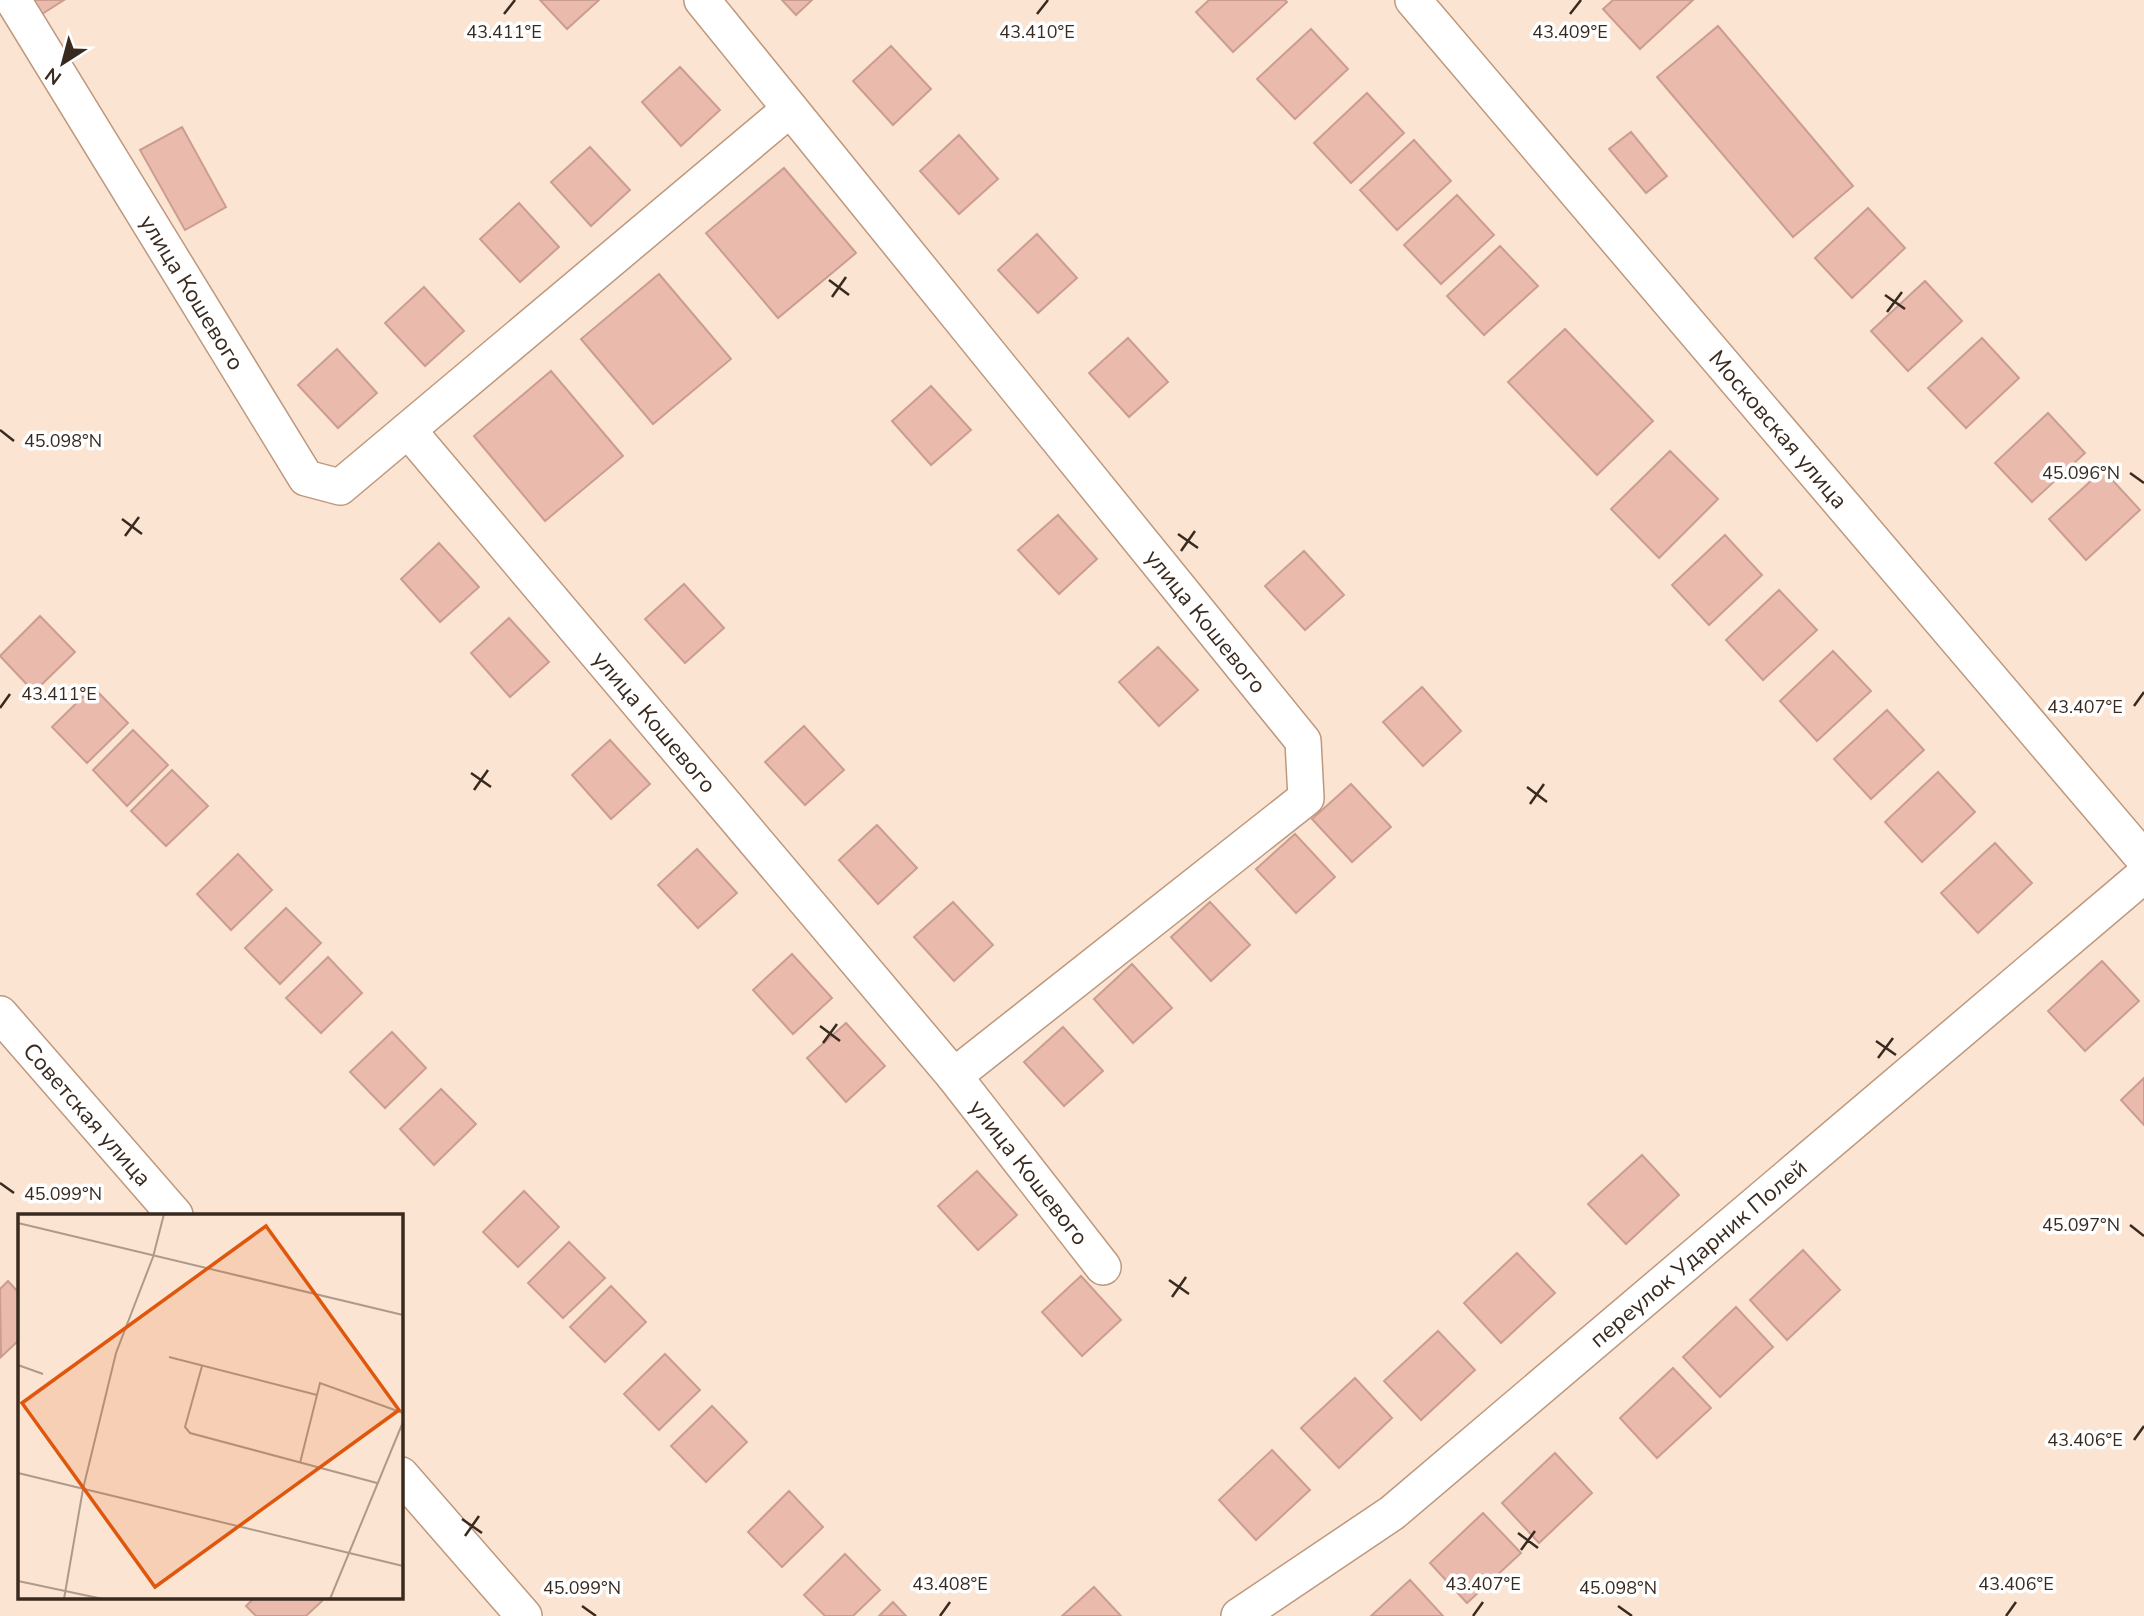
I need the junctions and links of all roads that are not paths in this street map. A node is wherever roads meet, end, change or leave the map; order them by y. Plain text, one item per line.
1 (13, 0) edge
2 (702, 0) edge
3 (1413, 0) edge
4 (790, 109) junction
5 (408, 430) junction
6 (2144, 859) edge
7 (2144, 874) edge
8 (0, 1014) edge
9 (954, 1076) junction
10 (174, 1214) edge
11 (1103, 1267) dead end
12 (402, 1476) edge
13 (524, 1616) edge
14 (1239, 1616) edge

1 - 5 street, улица Кошевого
2 - 4 street, улица Кошевого
3 - 6 street, Московская улица
4 - 5 street, улица Кошевого
4 - 9 street, улица Кошевого
5 - 9 street, улица Кошевого
7 - 14 street, переулок Ударник Полей
8 - 10 street, Советская улица
9 - 11 street, улица Кошевого
12 - 13 street

